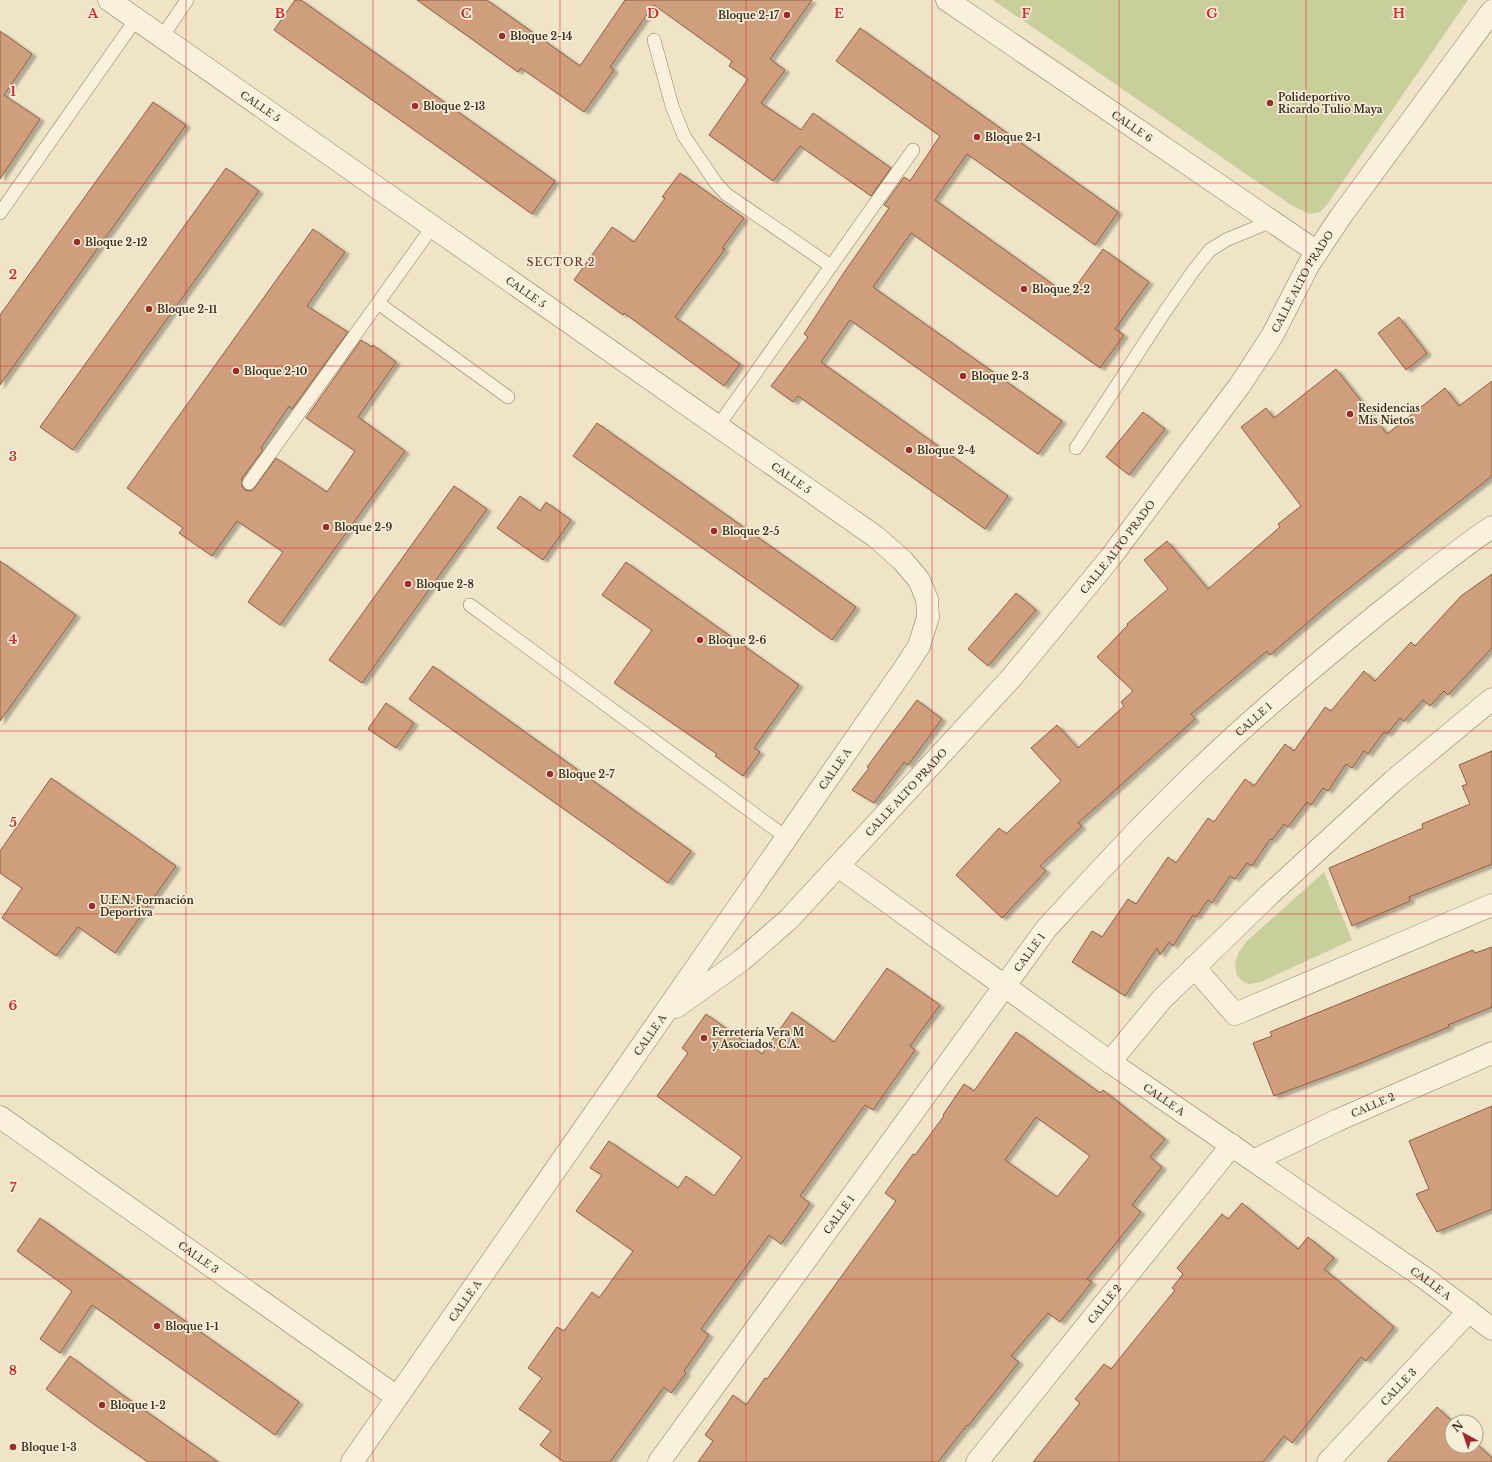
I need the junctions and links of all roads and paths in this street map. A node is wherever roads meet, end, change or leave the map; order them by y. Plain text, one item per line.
1 (109, 0) edge
2 (187, 0) edge
3 (947, 0) edge
4 (1492, 11) edge
5 (136, 19) junction
6 (162, 37) junction
7 (654, 40) dead end
8 (913, 150) dead end
9 (0, 213) edge
10 (1272, 221) junction
11 (433, 226) junction
12 (1317, 252) junction
13 (831, 266) junction
14 (378, 303) junction
15 (508, 396) dead end
16 (718, 426) junction
17 (1076, 448) dead end
18 (249, 483) dead end
19 (1492, 527) edge
20 (927, 599) joint
21 (470, 605) dead end
22 (1492, 699) edge
23 (788, 838) junction
24 (838, 866) junction
25 (1492, 904) edge
26 (1194, 967) junction
27 (1004, 985) junction
28 (663, 1016) junction
29 (1492, 1053) edge
30 (1110, 1062) junction
31 (0, 1117) edge
32 (1232, 1145) junction
33 (1255, 1160) junction
34 (1469, 1311) junction
35 (1492, 1329) edge
36 (397, 1397) junction
37 (352, 1462) edge
38 (659, 1462) edge
39 (977, 1462) edge
40 (1328, 1462) edge

1 - 5 street, CALLE 5
2 - 6 lane
3 - 10 street, CALLE 6
4 - 12 street, CALLE ALTO PRADO
5 - 6 street, CALLE 5
5 - 9 lane
6 - 11 street, CALLE 5
7 - 13 lane
8 - 13 lane
10 - 12 street, CALLE 6
10 - 17 lane
11 - 14 lane
11 - 16 street, CALLE 5
12 - 24 street, CALLE ALTO PRADO
13 - 16 lane
14 - 15 lane
14 - 18 lane
16 - 20 street, CALLE 5
19 - 27 street, CALLE 1
20 - 23 street, CALLE A
21 - 23 lane
22 - 26 street
23 - 28 street, CALLE A
24 - 27 street, CALLE A
24 - 28 street, CALLE ALTO PRADO
25 - 26 street
26 - 30 street
27 - 30 street, CALLE A
27 - 38 street, CALLE 1
28 - 36 street, CALLE A
29 - 33 street, CALLE 2
30 - 32 street, CALLE A
31 - 36 street, CALLE 3
32 - 33 street, CALLE A
32 - 39 street, CALLE 2
33 - 34 street, CALLE A
34 - 35 street, CALLE A
34 - 40 street, CALLE 3
36 - 37 street, CALLE A

